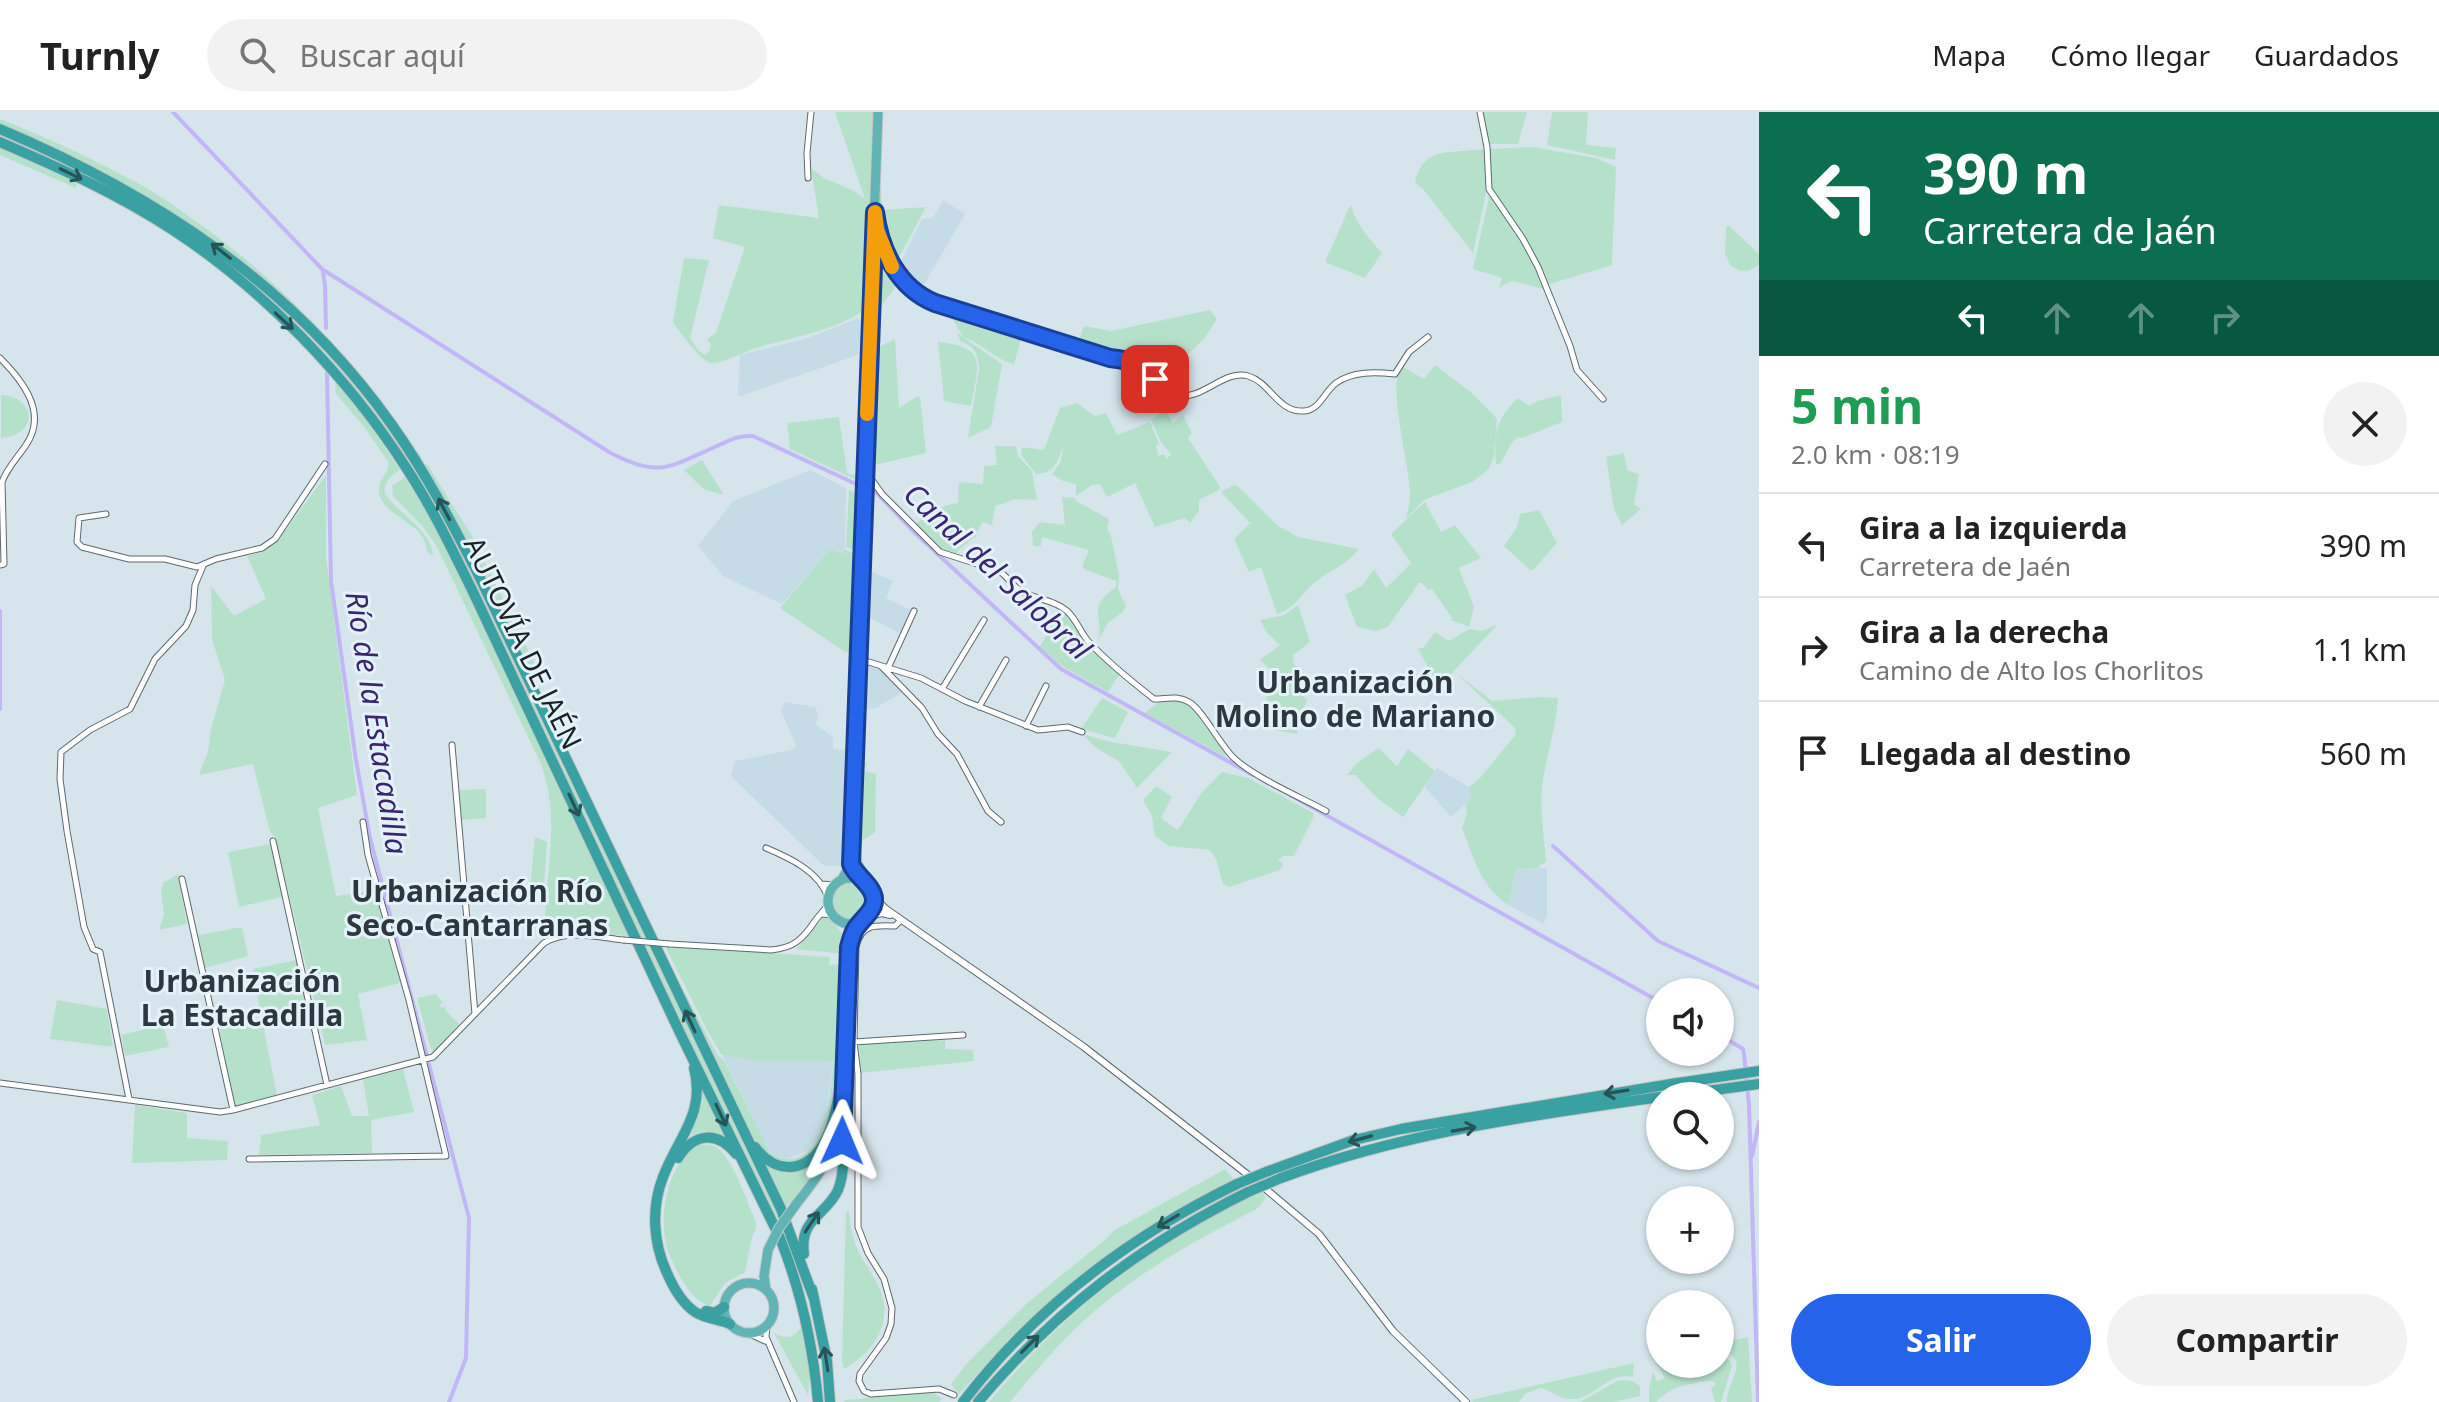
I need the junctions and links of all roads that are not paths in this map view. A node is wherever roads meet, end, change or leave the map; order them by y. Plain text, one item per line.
1 (811, 112) edge
2 (878, 112) edge
3 (1480, 112) edge
4 (0, 129) edge
5 (0, 142) edge
6 (808, 178) dead end
7 (875, 212) junction
8 (1428, 337) dead end
9 (0, 358) edge
10 (1603, 399) dead end
11 (325, 464) dead end
12 (866, 464) junction
13 (106, 514) dead end
14 (1, 564) edge
15 (203, 566) junction
16 (914, 611) dead end
17 (984, 620) dead end
18 (858, 659) junction
19 (1006, 660) dead end
20 (881, 666) junction
21 (888, 668) junction
22 (1046, 686) dead end
23 (942, 689) junction
24 (979, 707) junction
25 (1026, 726) junction
26 (1082, 732) dead end
27 (452, 745) dead end
28 (1326, 811) dead end
29 (363, 822) dead end
30 (1001, 822) dead end
31 (273, 841) dead end
32 (766, 848) dead end
33 (851, 864) junction
34 (182, 879) dead end
35 (838, 882) junction
36 (864, 882) junction
37 (820, 884) junction
38 (873, 896) junction
39 (828, 901) junction
40 (821, 914) junction
41 (834, 917) junction
42 (865, 919) junction
43 (902, 921) junction
44 (849, 947) junction
45 (475, 1015) junction
46 (680, 1033) junction
47 (963, 1035) dead end
48 (854, 1042) junction
49 (844, 1058) junction
50 (423, 1061) junction
51 (1759, 1071) edge
52 (0, 1083) edge
53 (1759, 1084) edge
54 (327, 1085) junction
55 (1734, 1088) edge
56 (129, 1099) junction
57 (1646, 1099) edge
58 (233, 1110) junction
59 (842, 1113) junction
60 (743, 1132) junction
61 (249, 1159) dead end
62 (754, 1183) junction
63 (768, 1250) junction
64 (755, 1284) junction
65 (766, 1290) junction
66 (813, 1296) junction
67 (724, 1307) junction
68 (730, 1324) junction
69 (767, 1325) junction
70 (748, 1333) junction
71 (768, 1344) junction
72 (958, 1398) edge
73 (794, 1402) edge
74 (818, 1402) edge
75 (830, 1402) edge
76 (978, 1402) edge
77 (1466, 1402) edge

1 - 6 street
2 - 7 highway
3 - 10 street
60 -> 4 highway, AUTOVÍA DE JAÉN
5 -> 46 highway, AUTOVÍA DE JAÉN
7 - 8 street
7 - 12 highway
9 - 14 street
11 - 15 street
12 - 18 highway
12 - 28 street
13 - 15 street
15 - 56 street
16 - 21 street
17 - 23 street
18 - 20 street
18 - 33 highway
19 - 24 street
20 - 21 street
20 - 30 street
21 - 23 street
22 - 25 street
23 - 24 street
24 - 25 street
25 - 26 street
27 - 45 street
29 - 50 street
31 - 54 street
32 - 37 street
33 - 35 highway
33 - 36 highway
34 - 58 street
35 - 36 highway
35 - 37 street
35 - 39 highway
36 - 38 highway
37 - 39 street
38 - 42 highway
38 - 43 street
39 - 40 street
39 - 41 highway
40 - 41 street
40 - 45 street, bridge
41 - 42 highway
41 - 44 highway
42 - 43 street
42 - 44 highway
43 - 48 street
43 - 77 street
44 - 49 highway
45 - 50 street
46 -> 62 highway, AUTOVÍA DE JAÉN
46 - 68 highway
47 - 48 street
48 - 72 street
49 - 59 highway
49 - 60 highway
50 - 54 street
50 - 61 street
51 -> 72 highway, bridge
52 - 56 street
53 - 55 highway
54 - 58 street
56 - 58 street
76 -> 57 highway, bridge
59 - 63 highway, bridge
66 -> 59 highway
60 - 66 highway, AUTOVÍA DE JAÉN
62 - 67 highway
62 - 74 highway, AUTOVÍA DE JAÉN
63 - 64 highway
63 - 65 highway
64 - 65 highway
64 - 67 highway
65 - 69 highway
75 -> 66 highway
67 - 68 highway
68 - 70 highway
69 - 70 highway
69 - 71 street
70 - 71 street
71 - 73 street

